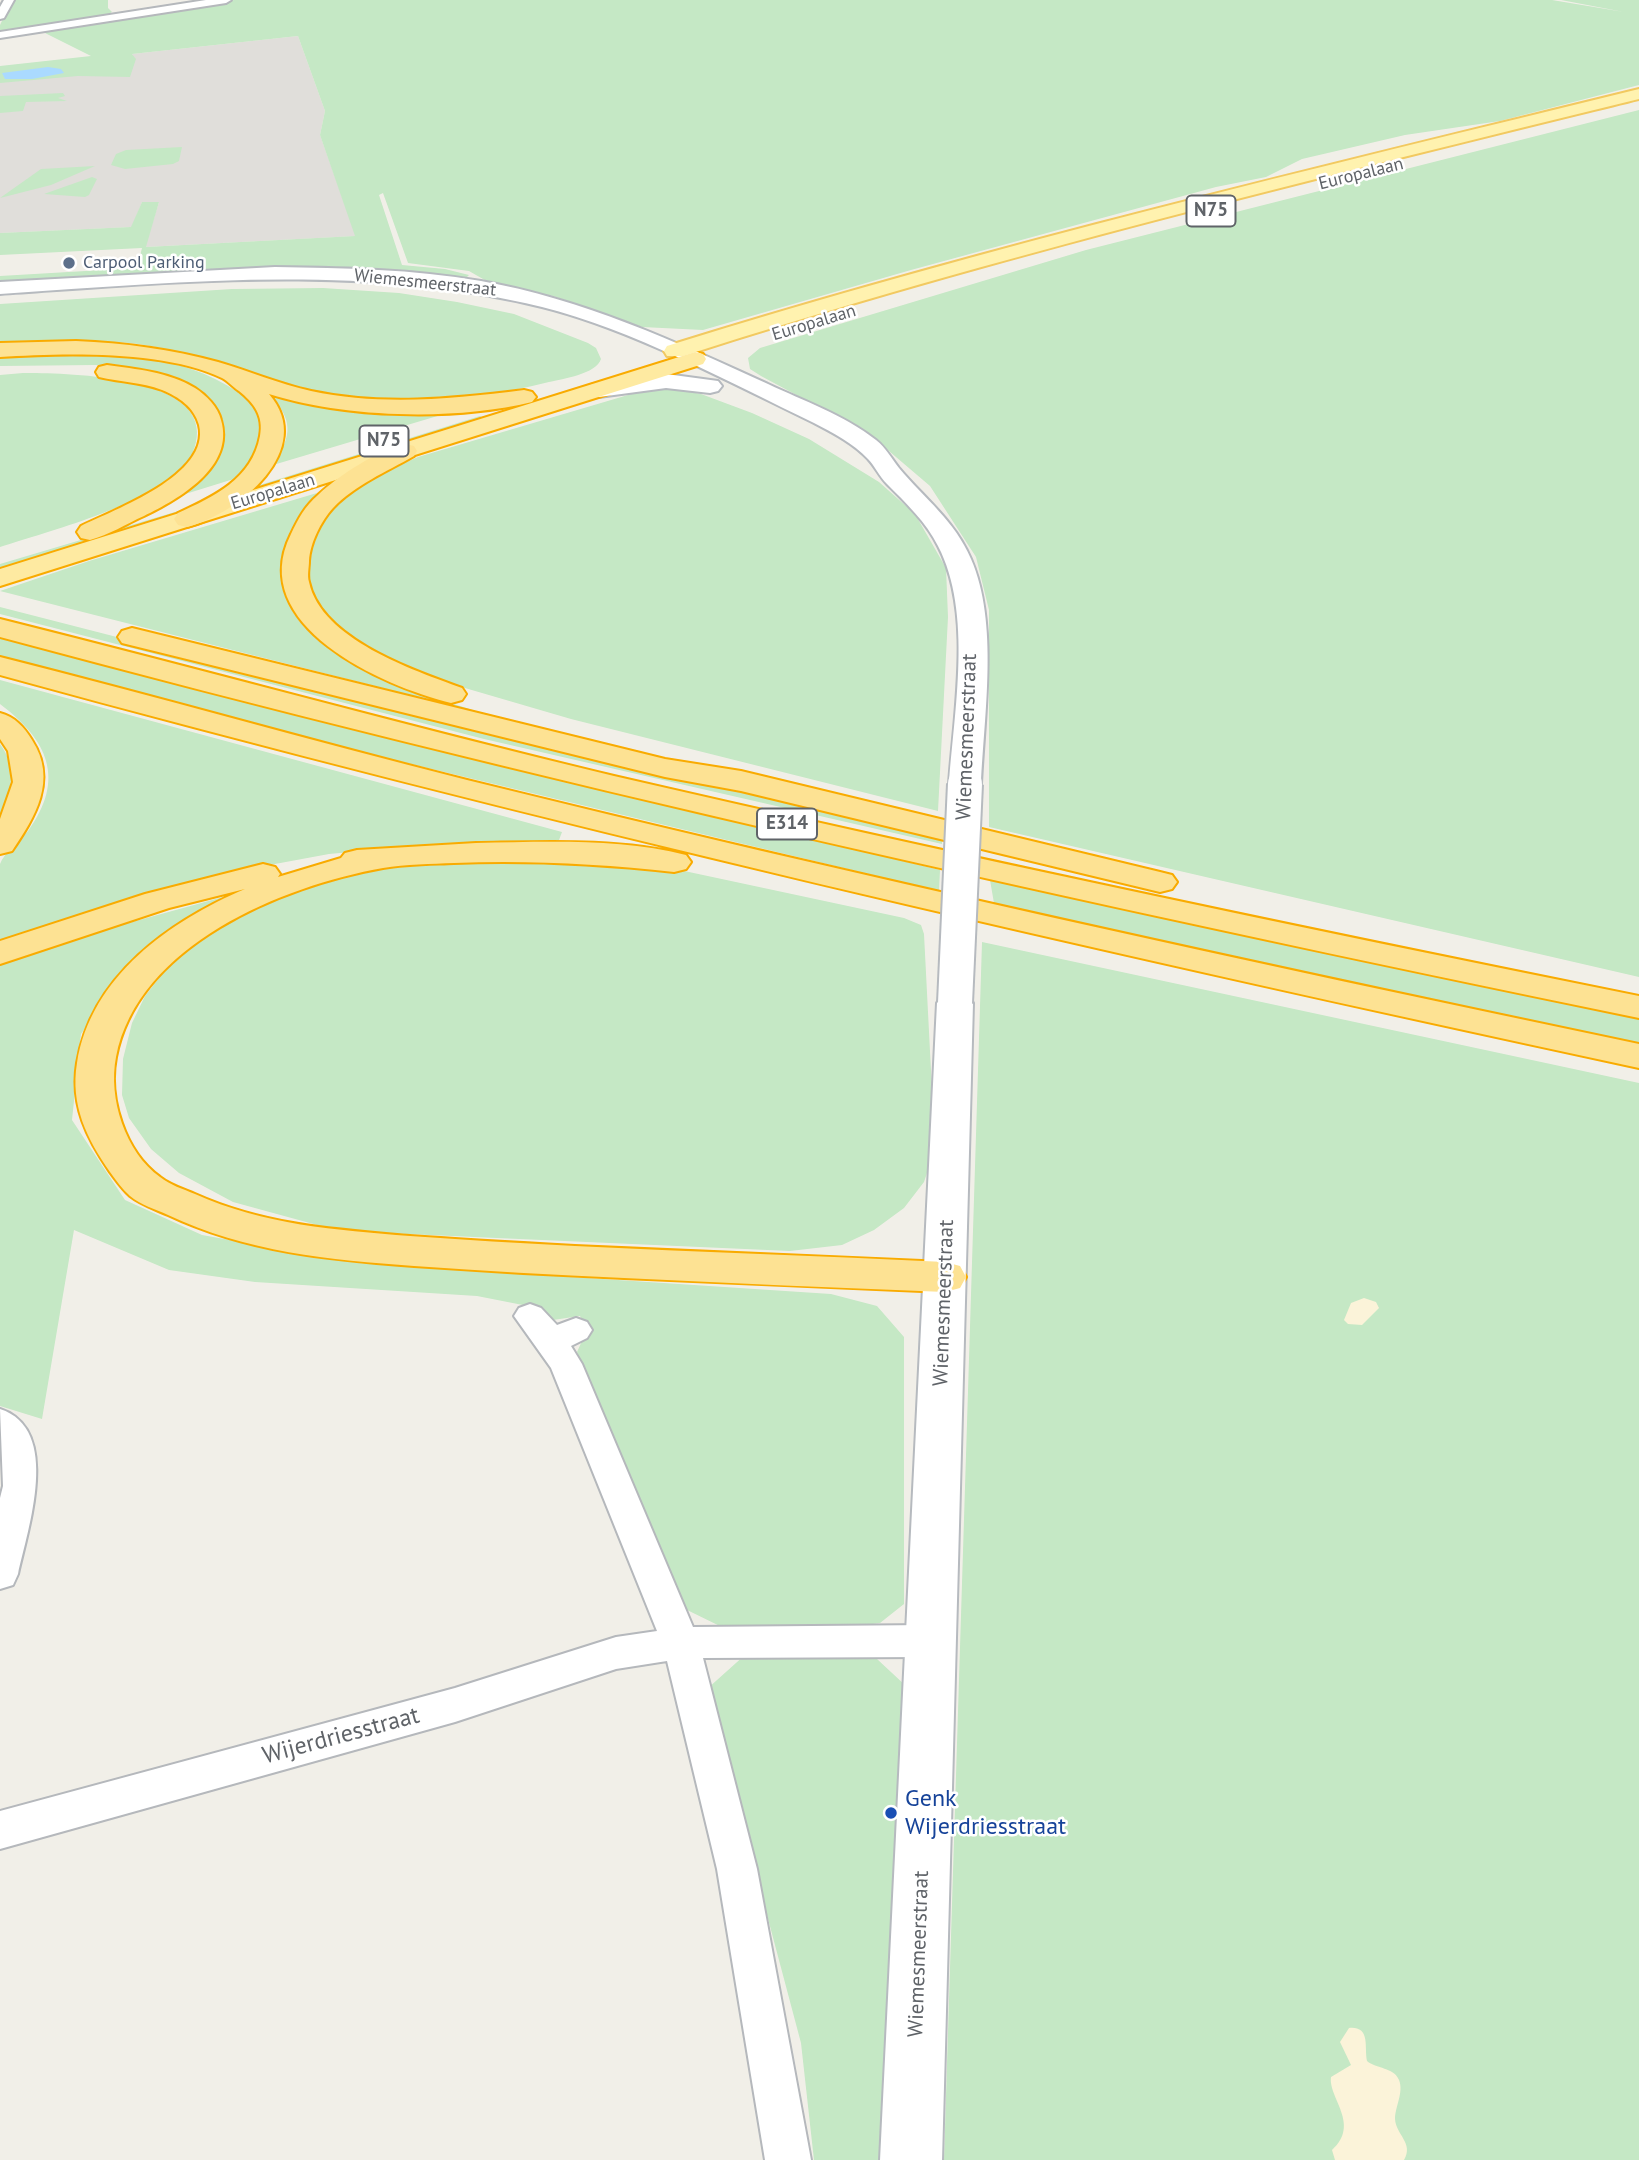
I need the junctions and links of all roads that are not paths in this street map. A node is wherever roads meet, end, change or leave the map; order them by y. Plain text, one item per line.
1 (9, 0) edge
2 (226, 0) edge
3 (207, 1) edge
4 (0, 16) edge
5 (0, 35) edge
6 (1639, 94) edge
7 (1639, 105) edge
8 (0, 288) edge
9 (0, 298) edge
10 (638, 335) junction
11 (742, 338) junction
12 (0, 350) edge
13 (673, 359) junction
14 (606, 363) junction
15 (0, 370) edge
16 (229, 372) junction
17 (743, 381) junction
18 (710, 386) junction
19 (524, 397) junction
20 (405, 451) junction
21 (890, 473) junction
22 (243, 485) junction
23 (187, 519) junction
24 (90, 532) junction
25 (3, 579) edge
26 (0, 628) edge
27 (0, 666) edge
28 (0, 722) edge
29 (741, 781) junction
30 (0, 844) edge
31 (383, 858) junction
32 (921, 899) junction
33 (0, 953) edge
34 (1580, 995) junction
35 (1639, 1007) edge
36 (1639, 1056) edge
37 (945, 1277) junction
38 (552, 1329) dead end
39 (0, 1422) edge
40 (0, 1574) edge
41 (930, 1641) junction
42 (681, 1643) junction
43 (0, 1830) edge
44 (788, 2160) edge
45 (911, 2160) edge

1 - 4 street
2 - 3 street
3 - 5 street
6 - 11 main road, Europalaan / N75
7 - 11 main road, Europalaan / N75
8 - 10 main road, Wiemesmeerstraat
9 - 14 main road, Wiemesmeerstraat
10 - 11 main road
10 - 13 main road, Wiemesmeerstraat
11 - 13 main road, Europalaan / N75
11 - 17 main road
12 - 16 highway
13 - 14 highway, Europalaan / N75
13 - 14 main road, Wiemesmeerstraat
13 - 17 main road, Wiemesmeerstraat
13 - 18 main road, Wiemesmeerstraat
14 - 18 main road
14 - 19 highway, Europalaan / N75
14 - 20 highway, Europalaan / N75
15 - 24 highway
16 - 19 highway
16 - 22 highway
17 - 21 main road, Wiemesmeerstraat
18 - 21 main road, Wiemesmeerstraat
19 - 22 highway, Europalaan / N75
20 - 23 highway, Europalaan / N75
20 - 29 highway
21 - 37 main road, Wiemesmeerstraat, bridge
22 - 23 highway
22 - 24 highway, Europalaan / N75
23 - 25 highway, Europalaan / N75
24 - 25 highway, Europalaan / N75
25 - 29 highway
26 - 34 highway, E314
27 - 32 highway, E314
28 - 30 highway
29 - 34 highway
31 - 32 highway
31 - 33 highway
31 - 37 highway
32 - 36 highway, E314
34 - 35 highway, E314
37 - 41 main road, Wiemesmeerstraat
38 - 42 street
39 - 40 street
41 - 42 street, Wijerdriesstraat
41 - 45 main road, Wiemesmeerstraat
42 - 43 street, Wijerdriesstraat
42 - 44 street

